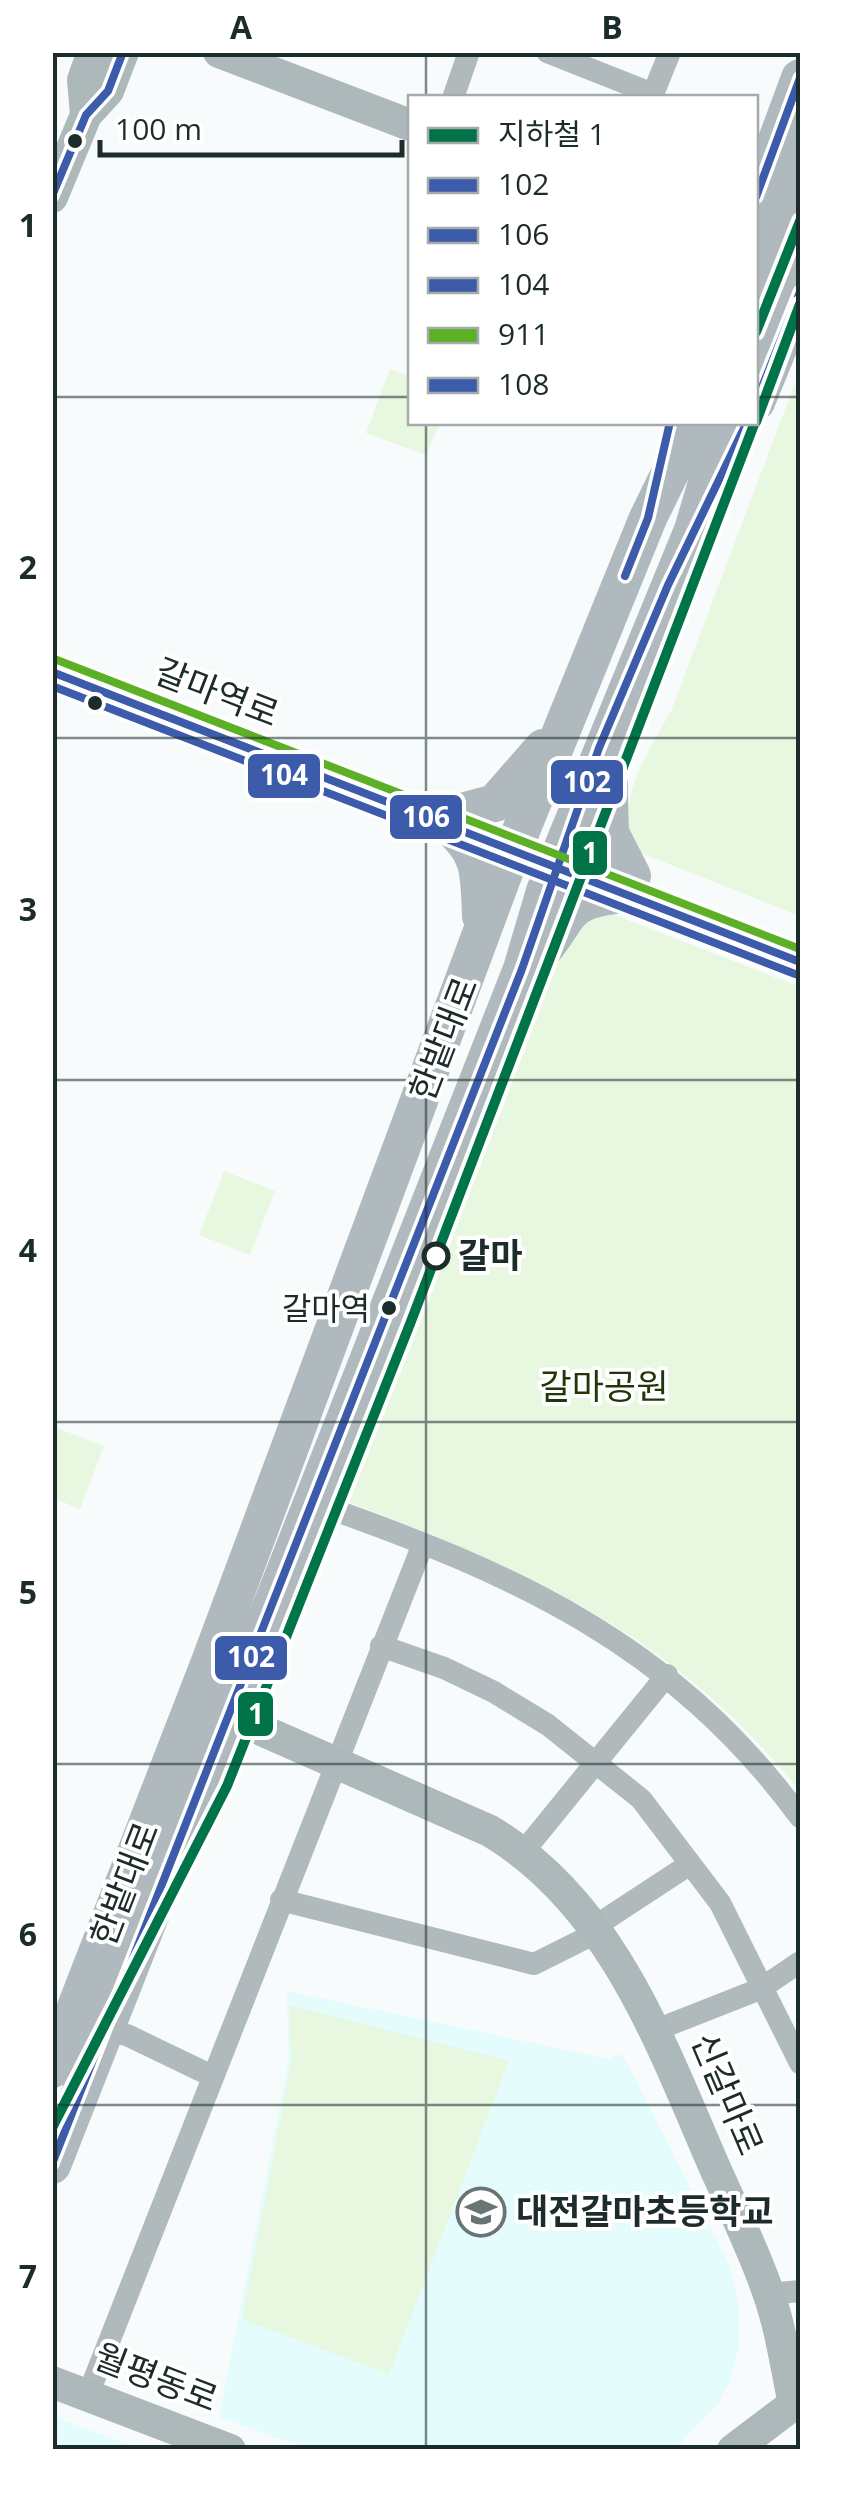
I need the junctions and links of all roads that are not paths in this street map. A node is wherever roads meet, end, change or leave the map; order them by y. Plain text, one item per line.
1 (94, 52) edge
2 (123, 52) edge
3 (218, 52) edge
4 (469, 52) edge
5 (546, 52) edge
6 (670, 52) edge
7 (800, 78) edge
8 (454, 95) edge
9 (86, 114) junction
10 (408, 125) edge
11 (800, 157) edge
12 (758, 193) edge
13 (52, 197) edge
14 (800, 233) edge
15 (758, 265) edge
16 (800, 292) edge
17 (758, 341) edge
18 (758, 397) edge
19 (669, 425) edge
20 (694, 425) edge
21 (724, 425) edge
22 (746, 425) edge
23 (648, 518) junction
24 (693, 530) junction
25 (52, 651) edge
26 (52, 672) edge
27 (566, 725) junction
28 (608, 735) junction
29 (457, 818) junction
30 (517, 841) junction
31 (559, 858) junction
32 (629, 885) junction
33 (800, 940) edge
34 (476, 953) junction
35 (800, 962) edge
36 (522, 969) junction
37 (314, 1503) junction
38 (423, 1544) junction
39 (382, 1646) junction
40 (667, 1675) junction
41 (195, 1700) junction
42 (230, 1718) junction
43 (336, 1762) junction
44 (599, 1764) junction
45 (800, 1817) edge
46 (524, 1852) junction
47 (690, 1864) junction
48 (281, 1900) junction
49 (596, 1929) junction
50 (800, 1962) edge
51 (760, 1989) junction
52 (656, 2030) junction
53 (108, 2032) junction
54 (800, 2063) edge
55 (52, 2068) edge
56 (212, 2076) junction
57 (52, 2164) edge
58 (785, 2292) edge
59 (52, 2382) edge
60 (88, 2395) junction
61 (797, 2405) edge
62 (230, 2450) edge
63 (732, 2450) edge

1 - 9 street
2 - 9 street
3 - 10 street
4 - 8 street
5 - 6 street
7 - 12 main road
9 - 13 street
11 - 15 main road
14 - 17 main road
16 - 18 main road
19 - 23 main road
20 - 23 main road, 한밭대로
21 - 24 main road, 한밭대로
22 - 24 main road
23 - 27 main road, 한밭대로
24 - 28 main road, 한밭대로
25 - 29 street, 갈마역로
26 - 29 street, 갈마역로
27 - 29 main road
27 - 30 main road, 한밭대로
28 - 31 main road, 한밭대로
28 - 32 main road
29 - 30 street, 갈마역로
29 - 34 main road
30 - 31 street, 갈마역로
30 - 34 main road, 한밭대로
31 - 32 street, 갈마역로
31 - 36 main road, 한밭대로
32 - 33 street, 갈마역로
32 - 35 street, 갈마역로
32 - 36 main road
34 - 41 main road, 한밭대로
36 - 37 main road, 한밭대로
37 - 38 street
37 - 42 main road, 한밭대로
38 - 39 street
38 - 40 street
39 - 43 street
39 - 44 street
40 - 44 street
40 - 45 street
41 - 42 street, 신갈마로
41 - 55 main road, 한밭대로
42 - 43 street, 신갈마로
42 - 53 main road, 한밭대로
43 - 46 street, 신갈마로
43 - 48 street
44 - 46 street
44 - 47 street
46 - 49 street, 신갈마로
47 - 49 street
47 - 51 street
48 - 49 street
48 - 56 street
49 - 52 street, 신갈마로
50 - 51 street
51 - 52 street
51 - 54 street
52 - 58 street, 신갈마로
53 - 56 street
53 - 57 main road, 한밭대로
56 - 60 street
58 - 61 street, 신갈마로
59 - 60 street, 월평동로
60 - 62 street, 월평동로
61 - 63 street

